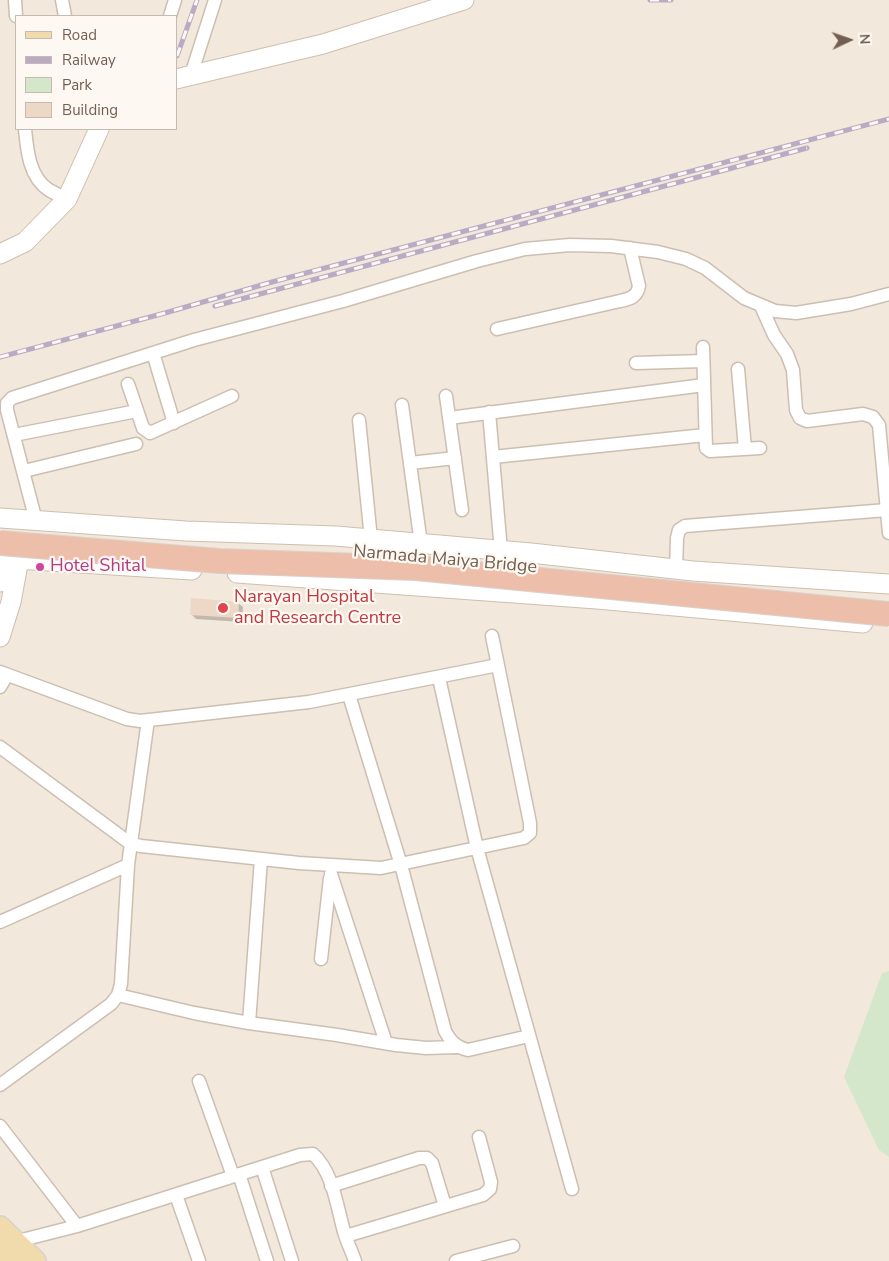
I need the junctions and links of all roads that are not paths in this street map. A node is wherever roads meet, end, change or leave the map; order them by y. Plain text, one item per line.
1 (15, 0) edge
2 (62, 0) edge
3 (175, 0) edge
4 (215, 0) edge
5 (464, 0) edge
6 (16, 15) edge
7 (65, 15) edge
8 (170, 15) edge
9 (184, 77) edge
10 (25, 130) edge
11 (92, 134) edge
12 (67, 199) junction
13 (630, 248) junction
14 (0, 254) edge
15 (889, 294) edge
16 (761, 306) junction
17 (497, 329) dead end
18 (703, 347) dead end
19 (152, 353) junction
20 (703, 361) junction
21 (636, 363) dead end
22 (738, 368) dead end
23 (128, 384) dead end
24 (704, 385) junction
25 (232, 396) dead end
26 (446, 396) dead end
27 (402, 405) dead end
28 (137, 411) junction
29 (489, 412) junction
30 (449, 418) junction
31 (359, 420) dead end
32 (174, 423) junction
33 (706, 434) junction
34 (14, 435) junction
35 (136, 444) dead end
36 (760, 448) dead end
37 (745, 449) junction
38 (493, 457) junction
39 (455, 458) junction
40 (410, 462) junction
41 (24, 472) junction
42 (462, 510) dead end
43 (887, 510) junction
44 (15, 522) edge
45 (889, 533) edge
46 (371, 539) junction
47 (421, 544) junction
48 (501, 551) junction
49 (5, 555) edge
50 (676, 570) junction
51 (0, 582) edge
52 (889, 584) edge
53 (889, 601) edge
54 (889, 614) edge
55 (889, 625) edge
56 (492, 636) dead end
57 (0, 637) edge
58 (498, 665) junction
59 (4, 673) edge
60 (439, 678) junction
61 (0, 687) edge
62 (349, 695) junction
63 (148, 720) junction
64 (0, 747) edge
65 (131, 844) junction
66 (477, 848) junction
67 (261, 859) junction
68 (128, 865) junction
69 (401, 865) junction
70 (331, 869) junction
71 (0, 922) edge
72 (321, 959) dead end
73 (118, 995) junction
74 (249, 1023) junction
75 (529, 1036) junction
76 (386, 1043) junction
77 (458, 1047) junction
78 (199, 1081) dead end
79 (0, 1085) edge
80 (0, 1126) edge
81 (479, 1137) dead end
82 (262, 1167) junction
83 (236, 1175) junction
84 (331, 1186) junction
85 (572, 1189) dead end
86 (176, 1195) junction
87 (444, 1206) junction
88 (77, 1226) junction
89 (346, 1236) junction
90 (6, 1245) edge
91 (513, 1246) dead end
92 (35, 1261) edge
93 (199, 1261) edge
94 (267, 1261) edge
95 (292, 1261) edge
96 (355, 1261) edge
97 (456, 1261) edge

1 - 6 street
2 - 7 street
3 - 8 street
4 - 9 street
5 - 9 street
10 - 12 street
11 - 12 street
12 - 14 street
13 - 16 street
13 - 17 street
13 - 19 street
15 - 16 street
16 - 43 street
18 - 20 street
19 - 32 street
19 - 34 street
20 - 21 street
20 - 24 street
22 - 37 street
23 - 28 street
24 - 29 street
24 - 33 street
25 - 32 street
26 - 30 street
27 - 40 street
28 - 32 street
28 - 34 street
29 - 30 street
29 - 38 street
30 - 39 street
31 - 46 street
33 - 37 street
33 - 38 street
34 - 41 street
35 - 41 street
36 - 37 street
38 - 48 street
39 - 40 street
39 - 42 street
40 - 47 street
41 - 44 street
43 - 45 street
43 - 50 street
44 - 46 street
44 - 49 street
44 - 53 highway, Narmada Maiya Bridge
46 - 47 street
47 - 48 street
48 - 50 street
49 - 51 street
49 - 54 highway, bridge
49 - 55 street
49 - 57 street
50 - 52 street
56 - 58 street
58 - 60 street
58 - 66 street
59 - 61 street
59 - 63 street
60 - 62 street
60 - 66 street
62 - 63 street
62 - 69 street
63 - 65 street
64 - 65 street
65 - 67 street
65 - 68 street
66 - 69 street
66 - 75 street
67 - 70 street
67 - 74 street
68 - 71 street
68 - 73 street
69 - 70 street
69 - 77 street
70 - 72 street
70 - 76 street
73 - 74 street
73 - 79 street
74 - 76 street
75 - 77 street
75 - 85 street
76 - 77 street
78 - 83 street
80 - 88 street
81 - 87 street
82 - 83 street
82 - 84 street
82 - 95 street
83 - 86 street
83 - 94 street
84 - 87 street
84 - 89 street
86 - 88 street
86 - 93 street
87 - 89 street
88 - 90 street
89 - 96 street
90 - 92 main road
91 - 97 street

